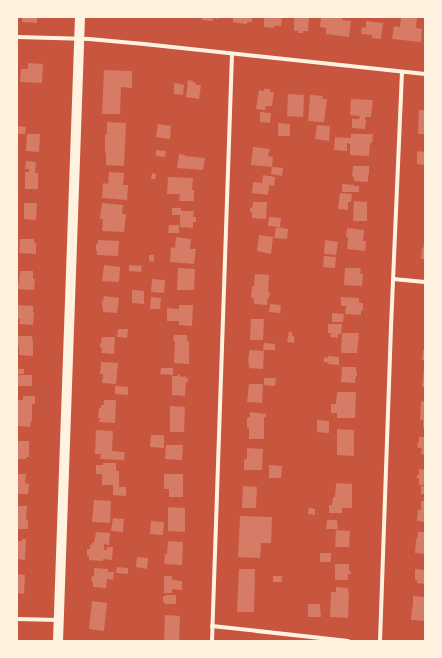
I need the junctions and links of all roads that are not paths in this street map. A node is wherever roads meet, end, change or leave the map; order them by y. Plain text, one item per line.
1 (80, 17) edge
2 (17, 37) edge
3 (79, 40) junction
4 (232, 54) junction
5 (402, 72) junction
6 (425, 74) edge
7 (393, 279) junction
8 (425, 282) edge
9 (17, 618) edge
10 (59, 620) junction
11 (212, 626) junction
12 (58, 641) edge
13 (212, 641) edge
14 (348, 641) edge
15 (380, 641) edge

1 - 3 main road
2 - 3 street
3 - 4 street
3 - 10 main road
4 - 5 street
4 - 11 street
5 - 6 street
5 - 7 street
7 - 8 street
7 - 15 street
9 - 10 street
10 - 12 main road
11 - 13 street
11 - 14 street

